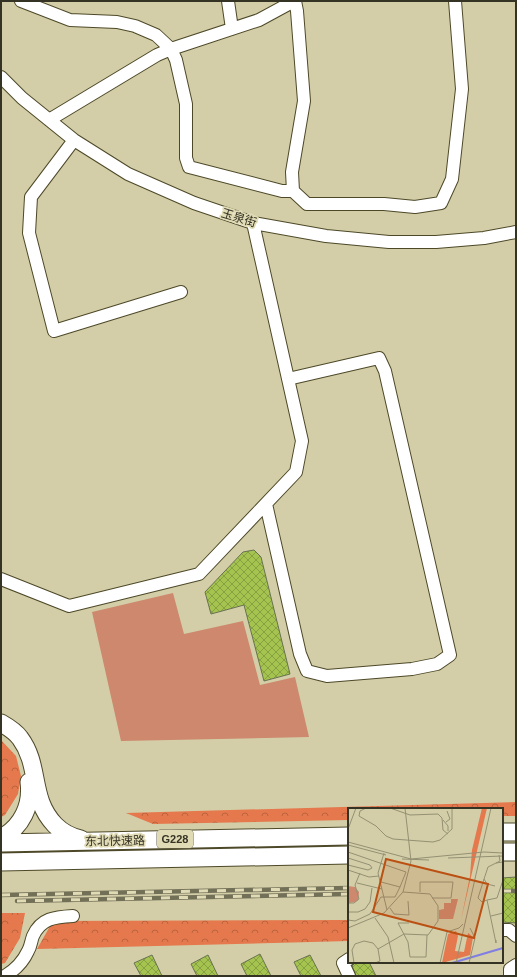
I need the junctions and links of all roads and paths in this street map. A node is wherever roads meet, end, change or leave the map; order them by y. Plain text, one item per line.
1 (22, 1) edge
2 (228, 1) edge
3 (295, 1) edge
4 (455, 1) edge
5 (232, 29) junction
6 (171, 49) junction
7 (1, 77) edge
8 (50, 120) junction
9 (74, 140) junction
10 (293, 191) junction
11 (253, 223) junction
12 (516, 232) edge
13 (181, 292) dead end
14 (288, 379) junction
15 (266, 504) junction
16 (1, 579) edge
17 (1, 723) edge
18 (1, 734) edge
19 (503, 832) edge
20 (516, 832) edge
21 (348, 836) edge
22 (1, 838) edge
23 (95, 841) junction
24 (1, 843) edge
25 (503, 852) edge
26 (516, 852) edge
27 (348, 855) edge
28 (1, 862) edge
29 (72, 916) dead end
30 (503, 930) edge
31 (516, 936) edge
32 (348, 960) edge
33 (516, 965) edge
34 (5, 976) edge
35 (349, 976) edge
36 (510, 976) edge

1 - 6 street
2 - 5 street
3 - 5 street
3 - 10 street
4 - 10 street
5 - 6 street
6 - 8 street
6 - 10 street
7 - 8 street, 玉泉街
8 - 9 street, 玉泉街
9 - 11 street, 玉泉街
9 - 13 street
11 - 12 street, 玉泉街
11 - 14 street
14 - 15 street
14 - 15 street
15 - 16 street
17 - 23 highway
18 - 22 highway
19 - 20 highway
21 - 23 highway, 东北快速路 / G228
23 - 24 highway, 东北快速路 / G228
25 - 26 highway
27 - 28 highway, 东北快速路 / G228
29 - 34 street
30 - 31 street
32 - 35 street
33 - 36 street

